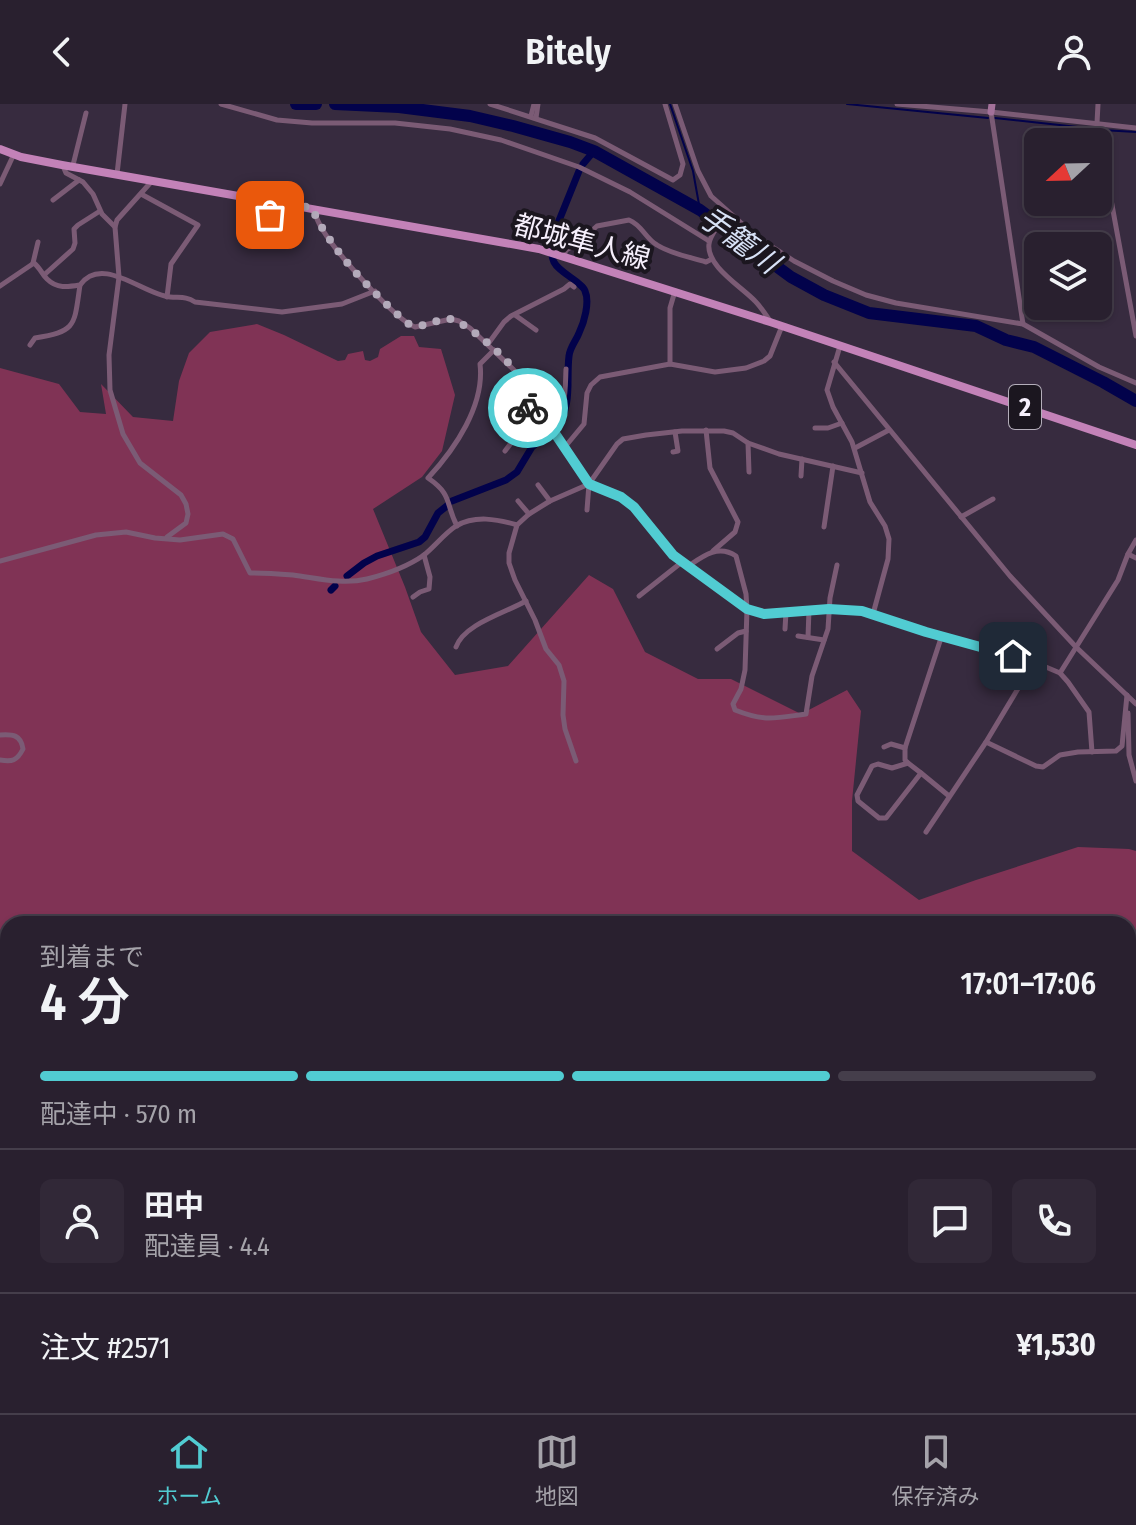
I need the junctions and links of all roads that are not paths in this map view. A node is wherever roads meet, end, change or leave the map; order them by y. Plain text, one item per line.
1 (125, 104) edge
2 (221, 104) edge
3 (490, 104) edge
4 (536, 104) edge
5 (665, 104) edge
6 (675, 104) edge
7 (897, 104) edge
8 (1098, 104) edge
9 (992, 108) edge
10 (86, 113) dead end
11 (533, 117) junction
12 (1097, 123) junction
13 (1136, 128) edge
14 (0, 149) edge
15 (14, 154) junction
16 (62, 165) junction
17 (73, 165) junction
18 (117, 174) junction
19 (79, 180) junction
20 (152, 181) junction
21 (0, 184) edge
22 (141, 194) junction
23 (53, 200) dead end
24 (278, 202) junction
25 (312, 208) junction
26 (100, 211) junction
27 (728, 212) junction
28 (115, 227) junction
29 (245, 238) dead end
30 (709, 241) junction
31 (38, 242) dead end
32 (563, 255) junction
33 (712, 259) junction
34 (33, 264) junction
35 (44, 275) junction
36 (119, 277) junction
37 (80, 285) junction
38 (0, 286) edge
39 (574, 287) dead end
40 (375, 291) junction
41 (675, 291) junction
42 (167, 297) junction
43 (514, 314) junction
44 (770, 322) junction
45 (1023, 324) junction
46 (782, 326) junction
47 (536, 330) dead end
48 (1136, 336) edge
49 (488, 344) junction
50 (30, 345) dead end
51 (840, 346) junction
52 (494, 350) junction
53 (834, 362) junction
54 (670, 364) junction
55 (566, 369) dead end
56 (1136, 383) edge
57 (534, 413) junction
58 (842, 423) junction
59 (550, 427) junction
60 (815, 428) dead end
61 (706, 430) junction
62 (889, 430) junction
63 (675, 432) junction
64 (748, 443) junction
65 (1136, 445) edge
66 (564, 448) junction
67 (855, 448) junction
68 (505, 451) dead end
69 (673, 452) dead end
70 (802, 459) junction
71 (833, 466) junction
72 (749, 472) dead end
73 (862, 473) junction
74 (801, 476) dead end
75 (589, 484) junction
76 (538, 485) dead end
77 (993, 499) dead end
78 (518, 501) dead end
79 (550, 501) junction
80 (587, 510) dead end
81 (529, 514) junction
82 (961, 517) junction
83 (517, 525) junction
84 (457, 526) junction
85 (824, 527) dead end
86 (166, 537) junction
87 (1136, 540) edge
88 (712, 552) junction
89 (1128, 554) junction
90 (424, 555) junction
91 (1136, 558) edge
92 (0, 561) edge
93 (684, 564) junction
94 (837, 565) dead end
95 (639, 596) dead end
96 (413, 597) dead end
97 (526, 601) junction
98 (747, 609) junction
99 (829, 609) junction
100 (809, 610) junction
101 (786, 612) junction
102 (873, 614) junction
103 (785, 629) dead end
104 (746, 631) junction
105 (942, 635) junction
106 (798, 636) dead end
107 (808, 637) junction
108 (824, 640) junction
109 (456, 647) dead end
110 (1076, 647) junction
111 (717, 649) dead end
112 (1034, 662) junction
113 (1060, 673) junction
114 (1127, 695) junction
115 (1127, 704) junction
116 (1136, 704) edge
117 (0, 735) edge
118 (986, 742) junction
119 (884, 747) dead end
120 (905, 748) junction
121 (1092, 752) junction
122 (0, 760) edge
123 (576, 761) dead end
124 (908, 763) junction
125 (921, 773) junction
126 (1136, 781) edge
127 (949, 796) junction
128 (926, 832) dead end

1 - 18 street
2 - 30 street
3 - 11 street
4 - 11 street
5 - 11 street
6 - 27 street
7 - 9 street
8 - 12 street
9 - 12 street
9 - 45 street
10 - 17 street
12 - 13 street
12 - 48 street
14 - 15 main road, 都城隼人線 / 2
15 - 16 main road, 都城隼人線 / 2
15 - 21 street
16 - 17 main road, 都城隼人線 / 2
16 - 19 street
17 - 18 main road, 都城隼人線 / 2
18 - 20 main road, 都城隼人線 / 2
19 - 23 street
19 - 26 street
20 - 22 street
20 - 24 main road, 都城隼人線 / 2
22 - 28 street
22 - 42 street
24 - 25 main road, 都城隼人線 / 2
24 - 29 street
25 - 32 main road, 都城隼人線 / 2
25 - 40 street
26 - 28 street
26 - 35 street
27 - 30 street
27 - 45 street
28 - 36 street
30 - 33 street
31 - 34 street
32 - 33 street
32 - 41 main road, 都城隼人線 / 2
33 - 44 street
34 - 35 street
34 - 38 street
35 - 37 street
36 - 37 street
36 - 42 street
36 - 86 street
37 - 50 street
39 - 43 street
40 - 42 street
40 - 49 street
41 - 44 main road, 都城隼人線 / 2
41 - 54 street
43 - 47 street
43 - 49 street
44 - 46 main road, 都城隼人線 / 2
45 - 56 street
46 - 51 main road, 都城隼人線 / 2
46 - 54 street
49 - 52 street
51 - 53 street
51 - 65 main road, 都城隼人線 / 2
52 - 57 street
52 - 84 street
53 - 58 street
53 - 62 street
54 - 66 street
55 - 59 street
57 - 59 street
57 - 68 street
58 - 60 street
58 - 67 street
59 - 66 street
61 - 63 street
61 - 64 street
61 - 88 street
62 - 67 street
62 - 82 street
63 - 69 street
63 - 75 street
64 - 70 street
64 - 72 street
66 - 75 street
67 - 73 street
70 - 71 street
70 - 74 street
71 - 73 street
71 - 85 street
73 - 102 street
75 - 79 street
75 - 80 street
75 - 93 street
76 - 79 street
77 - 82 street
78 - 81 street
79 - 81 street
81 - 83 street
82 - 110 street
83 - 84 street
83 - 97 street
84 - 90 street
86 - 90 street
86 - 92 street
87 - 89 street
88 - 93 street
88 - 98 street
89 - 91 street
89 - 110 street
90 - 96 street
93 - 95 street
93 - 98 street
94 - 99 street
97 - 109 street
97 - 123 street
98 - 101 street
98 - 104 street
99 - 100 street
99 - 102 street
99 - 108 street
100 - 101 street
100 - 107 street
101 - 103 street
102 - 105 street
104 - 108 street
104 - 111 street
105 - 112 street
105 - 120 street
106 - 107 street
107 - 108 street
110 - 113 street
110 - 114 street
112 - 113 street
112 - 118 street
113 - 121 street
114 - 115 street
114 - 116 street
115 - 121 street
115 - 126 street
117 - 122 street
118 - 121 street
118 - 127 street
119 - 120 street
120 - 124 street
124 - 125 street
124 - 125 street
125 - 127 street
127 - 128 street

